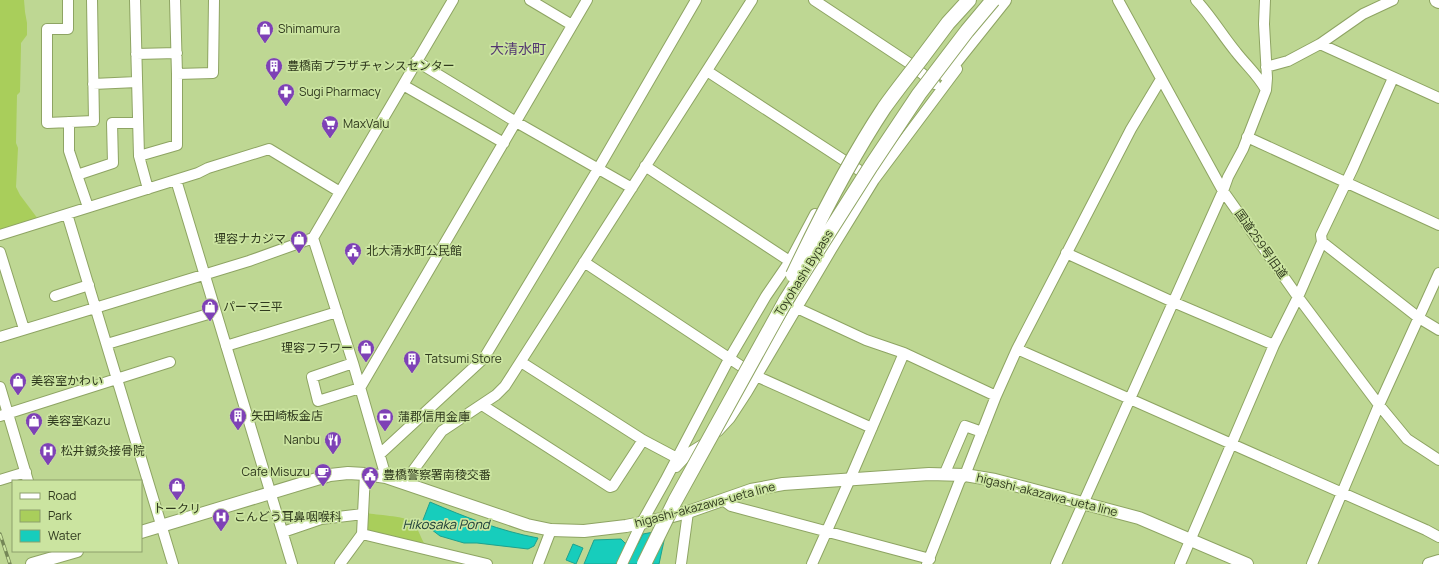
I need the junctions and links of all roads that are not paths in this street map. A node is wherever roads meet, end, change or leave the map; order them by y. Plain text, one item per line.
1 (68, 0) edge
2 (92, 0) edge
3 (135, 0) edge
4 (175, 0) edge
5 (214, 0) edge
6 (453, 0) edge
7 (530, 0) edge
8 (587, 0) edge
9 (696, 0) edge
10 (752, 0) edge
11 (814, 0) edge
12 (960, 0) edge
13 (969, 0) edge
14 (993, 0) edge
15 (1005, 0) edge
16 (1118, 0) edge
17 (1196, 0) edge
18 (1265, 0) edge
19 (1393, 0) edge
20 (542, 3) edge
21 (572, 25) junction
22 (1320, 44) junction
23 (177, 53) junction
24 (136, 54) junction
25 (416, 61) junction
26 (915, 61) junction
27 (1266, 67) junction
28 (707, 71) junction
29 (177, 74) junction
30 (1392, 78) junction
31 (1161, 79) junction
32 (137, 82) junction
33 (93, 84) junction
34 (403, 85) junction
35 (941, 90) junction
36 (1266, 90) junction
37 (1439, 98) edge
38 (69, 122) junction
39 (516, 122) junction
40 (138, 123) junction
41 (1247, 137) junction
42 (504, 143) junction
43 (138, 156) junction
44 (845, 161) junction
45 (646, 166) junction
46 (598, 169) junction
47 (77, 175) junction
48 (176, 180) junction
49 (874, 180) junction
50 (1346, 182) junction
51 (148, 188) junction
52 (632, 188) junction
53 (857, 188) junction
54 (1223, 191) junction
55 (340, 192) junction
56 (88, 207) junction
57 (67, 214) junction
58 (1439, 225) edge
59 (0, 235) edge
60 (313, 238) junction
61 (1322, 242) junction
62 (0, 252) edge
63 (1066, 253) junction
64 (790, 261) junction
65 (584, 262) junction
66 (1439, 273) edge
67 (204, 274) junction
68 (814, 279) junction
69 (89, 285) junction
70 (54, 296) dead end
71 (1298, 297) junction
72 (1173, 302) junction
73 (96, 307) junction
74 (797, 308) junction
75 (215, 312) junction
76 (337, 312) junction
77 (1419, 318) junction
78 (24, 329) junction
79 (1439, 330) edge
80 (0, 337) edge
81 (107, 344) junction
82 (1274, 345) junction
83 (226, 346) junction
84 (760, 347) junction
85 (1017, 348) junction
86 (904, 354) junction
87 (729, 359) junction
88 (170, 362) dead end
89 (521, 362) junction
90 (353, 363) junction
91 (756, 376) junction
92 (117, 379) junction
93 (0, 387) edge
94 (360, 388) junction
95 (996, 396) junction
96 (1130, 398) junction
97 (482, 405) junction
98 (1379, 405) junction
99 (4, 415) edge
100 (872, 428) junction
101 (982, 432) junction
102 (643, 440) junction
103 (1232, 444) junction
104 (380, 454) junction
105 (677, 458) junction
106 (1439, 460) edge
107 (365, 474) junction
108 (944, 475) junction
109 (965, 475) junction
110 (27, 477) edge
111 (386, 477) junction
112 (850, 479) junction
113 (0, 480) edge
114 (665, 481) junction
115 (404, 483) junction
116 (145, 485) edge
117 (1343, 492) junction
118 (270, 493) junction
119 (723, 500) junction
120 (1084, 503) junction
121 (688, 512) junction
122 (363, 514) junction
123 (641, 524) junction
124 (161, 526) junction
125 (552, 530) junction
126 (827, 531) junction
127 (142, 532) edge
128 (283, 532) junction
129 (362, 534) junction
130 (1439, 537) edge
131 (1191, 540) junction
132 (73, 552) edge
133 (51, 558) edge
134 (455, 560) edge
135 (1439, 561) edge
136 (929, 562) edge
137 (32, 564) edge
138 (173, 564) edge
139 (292, 564) edge
140 (340, 564) edge
141 (487, 564) edge
142 (538, 564) edge
143 (622, 564) edge
144 (644, 564) edge
145 (681, 564) edge
146 (812, 564) edge
147 (1056, 564) edge
148 (1180, 564) edge
149 (1247, 564) edge
150 (1312, 564) edge
151 (1429, 564) edge

1 - 38 street
2 - 33 street
3 - 24 street
4 - 23 street
5 - 29 street
6 - 25 street
7 - 20 street
8 - 21 street
9 - 46 street
10 - 28 street
11 - 26 street
12 - 26 street
13 - 26 highway
14 - 53 highway, Toyohashi Bypass, bridge
15 - 35 street
15 - 53 highway, bridge
16 - 31 street, 国道259号旧道
17 - 36 street
18 - 27 street
19 - 22 street
20 - 21 street
21 - 39 street
22 - 27 street
22 - 30 street
23 - 24 street
23 - 29 street
24 - 32 street
25 - 34 street
25 - 39 street
26 - 35 street
26 - 44 street
26 - 84 highway, bridge
27 - 36 street
28 - 44 street
28 - 45 street
29 - 43 street
30 - 37 street
30 - 50 street
31 - 54 street, 国道259号旧道
31 - 63 street
32 - 33 street
32 - 40 street
33 - 38 street
34 - 42 street
34 - 55 street
35 - 49 street
36 - 41 street
38 - 47 street
39 - 42 street
39 - 46 street
40 - 43 street
40 - 47 street
41 - 50 street
41 - 54 street
42 - 94 street
43 - 51 street
44 - 49 street
44 - 64 street
45 - 52 street
45 - 64 street
46 - 52 street
46 - 104 street
47 - 56 street
48 - 51 street
48 - 55 street
48 - 67 street
49 - 68 street
50 - 58 street
50 - 61 street
51 - 56 street
52 - 65 street
53 - 84 highway, Toyohashi Bypass, bridge
54 - 71 street, 国道259号旧道
54 - 72 street
55 - 60 street
56 - 57 street
57 - 59 street
57 - 69 street
60 - 67 street
60 - 76 street
61 - 71 street
61 - 77 street
62 - 78 street
63 - 72 street
63 - 85 street
64 - 68 street
64 - 87 street
65 - 87 street
65 - 89 street
66 - 77 street
67 - 73 street
67 - 75 street
68 - 74 street
69 - 70 street
69 - 73 street
71 - 82 street
71 - 98 street, 国道259号旧道
72 - 82 street
72 - 96 street
73 - 78 street
73 - 81 street
74 - 86 street
74 - 91 street
75 - 81 street
75 - 83 street
76 - 83 street
76 - 90 street
77 - 79 street
77 - 98 street
78 - 80 street
81 - 92 street
82 - 103 street
83 - 118 street
84 - 144 highway, Toyohashi Bypass, bridge
85 - 95 street
85 - 96 street
86 - 95 street
86 - 100 street
87 - 91 street
87 - 105 street
88 - 92 street
89 - 97 street
89 - 102 street
90 - 94 street
90 - 94 street
91 - 100 street
91 - 114 street
92 - 99 street
92 - 116 street
93 - 99 street
94 - 104 street
95 - 101 street
96 - 103 street
96 - 120 street
97 - 102 street
97 - 115 street
98 - 106 street, 国道259号旧道
98 - 117 street
99 - 110 street
100 - 112 street
101 - 108 street
101 - 109 street
102 - 105 street
103 - 117 street
103 - 131 street
104 - 111 street
105 - 114 street
107 - 111 main road, higashi-akazawa-ueta line
107 - 118 main road, higashi-akazawa-ueta line
107 - 122 street
108 - 109 main road, higashi-akazawa-ueta line
108 - 112 main road, higashi-akazawa-ueta line
109 - 120 main road, higashi-akazawa-ueta line
109 - 136 street
110 - 113 street
111 - 115 main road, higashi-akazawa-ueta line
112 - 119 main road, higashi-akazawa-ueta line
112 - 126 street
114 - 123 street
115 - 125 main road, higashi-akazawa-ueta line
116 - 124 street
117 - 130 street
117 - 150 street
118 - 124 main road, higashi-akazawa-ueta line
118 - 128 street
119 - 121 main road, higashi-akazawa-ueta line
119 - 126 street
120 - 131 main road, higashi-akazawa-ueta line
120 - 147 street
121 - 123 main road, higashi-akazawa-ueta line
121 - 145 street
122 - 128 street
122 - 129 street
123 - 125 main road, higashi-akazawa-ueta line
123 - 143 street
124 - 127 main road, higashi-akazawa-ueta line
124 - 138 street
125 - 142 street
126 - 136 street
126 - 146 street
128 - 139 street
129 - 134 street
129 - 140 street
131 - 148 street
131 - 149 main road, higashi-akazawa-ueta line
132 - 133 main road
133 - 137 main road
134 - 141 street
135 - 151 main road

